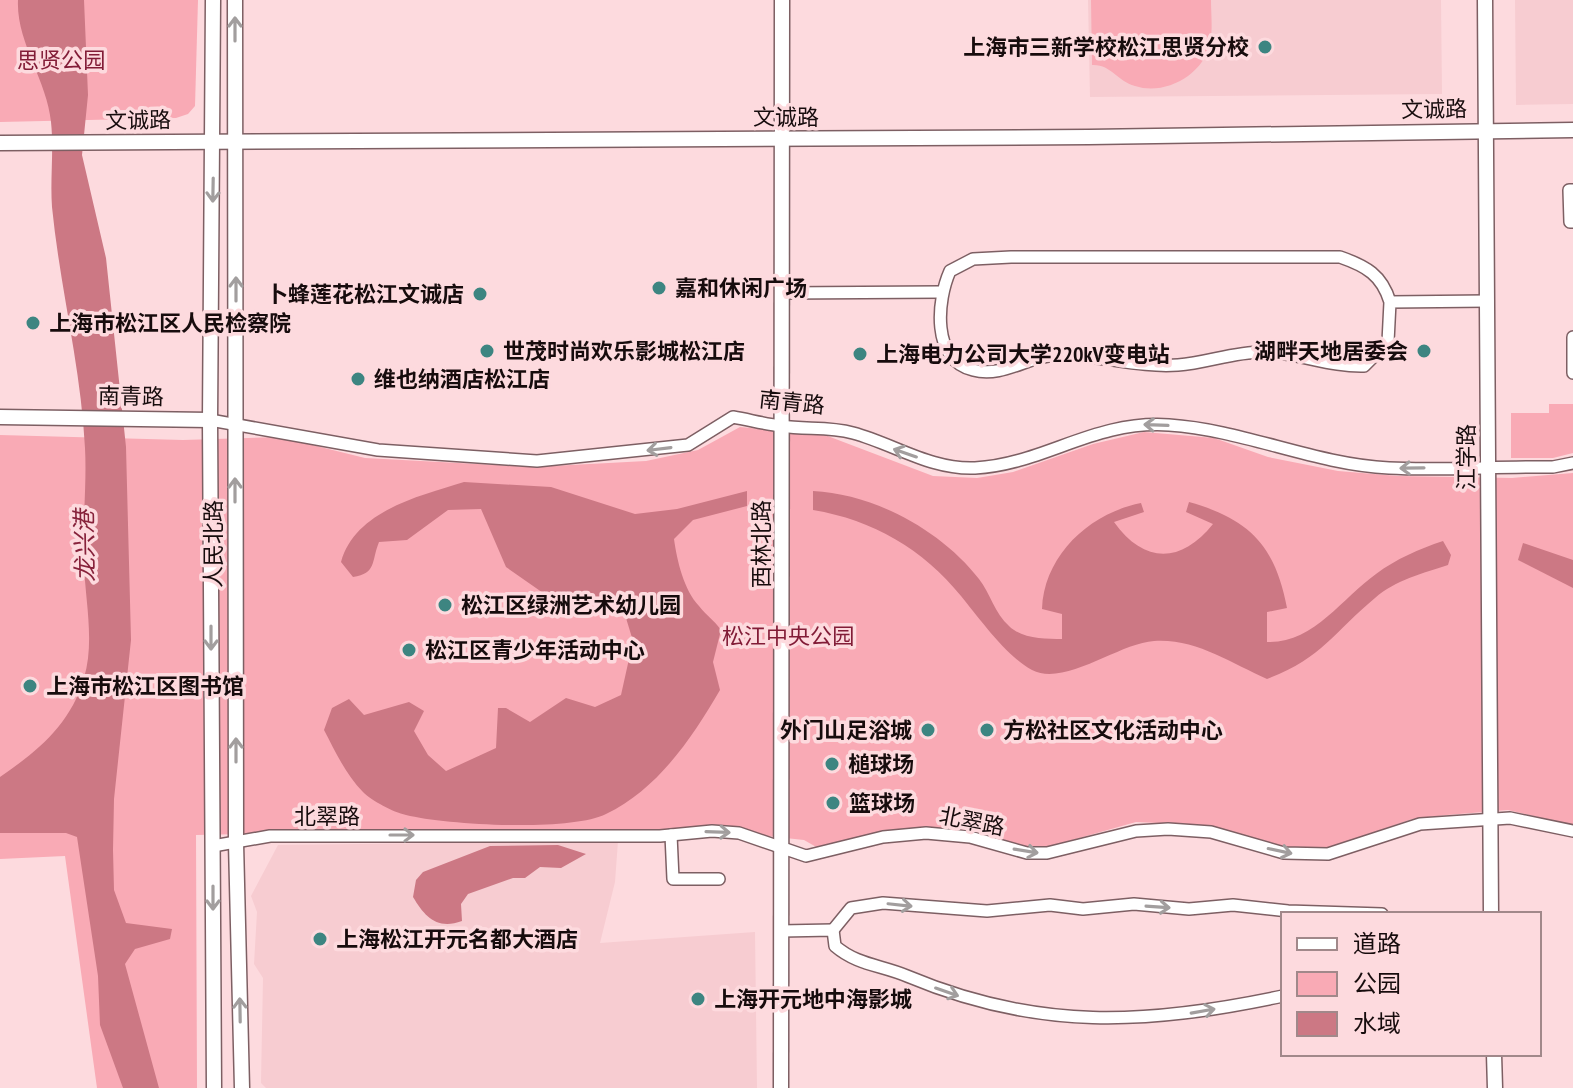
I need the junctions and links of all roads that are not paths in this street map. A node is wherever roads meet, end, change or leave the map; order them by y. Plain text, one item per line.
1 (213, 0) edge
2 (235, 0) edge
3 (782, 0) edge
4 (1485, 0) edge
5 (1573, 130) edge
6 (1487, 131) junction
7 (236, 139) junction
8 (783, 139) junction
9 (213, 141) junction
10 (0, 143) edge
11 (1573, 190) edge
12 (1573, 222) edge
13 (941, 292) junction
14 (783, 293) junction
15 (1488, 301) junction
16 (1390, 302) junction
17 (1573, 337) edge
18 (1573, 373) edge
19 (0, 417) edge
20 (210, 420) junction
21 (235, 423) junction
22 (783, 427) junction
23 (1573, 463) edge
24 (1488, 466) junction
25 (1490, 820) junction
26 (1573, 831) edge
27 (671, 835) junction
28 (236, 843) junction
29 (213, 846) junction
30 (781, 847) junction
31 (719, 879) dead end
32 (1354, 912) edge
33 (1491, 912) edge
34 (833, 930) junction
35 (781, 931) junction
36 (1281, 996) edge
37 (1494, 1056) edge
38 (214, 1088) edge
39 (242, 1088) edge
40 (781, 1088) edge
41 (1495, 1088) edge

1 - 9 main road, 人民北路
7 -> 2 main road, 人民北路
3 - 8 main road, 西林北路
4 - 6 main road, 江学路
5 - 6 main road, 文诚路
6 - 8 main road, 文诚路
6 - 15 main road, 江学路
7 - 8 main road, 文诚路
7 - 9 main road, 文诚路
21 -> 7 main road, 人民北路
8 - 14 main road, 西林北路
9 - 10 main road, 文诚路
9 -> 20 main road, 人民北路
11 - 12 street
13 - 14 street
13 - 16 street
13 - 16 street
14 - 22 main road, 西林北路
15 - 16 street
15 - 24 main road, 江学路
17 - 18 street
19 - 20 main road, 南青路
20 - 21 street, 南青路
20 -> 29 main road, 人民北路
22 -> 21 street, 南青路
28 -> 21 main road, 人民北路
24 -> 22 street, 南青路
22 - 30 main road, 西林北路
23 - 24 street, 南青路
24 - 25 main road, 江学路
25 - 26 street, 北翠路
30 -> 25 street, 北翠路
25 - 33 main road, 江学路
28 -> 27 street, 北翠路
27 -> 30 street, 北翠路
27 - 31 street
28 - 29 street, 北翠路
39 -> 28 main road, 人民北路
29 -> 38 main road, 人民北路
30 - 35 main road, 西林北路
34 -> 32 street
34 - 35 street
34 -> 36 street
35 - 40 main road, 西林北路
37 - 41 main road

